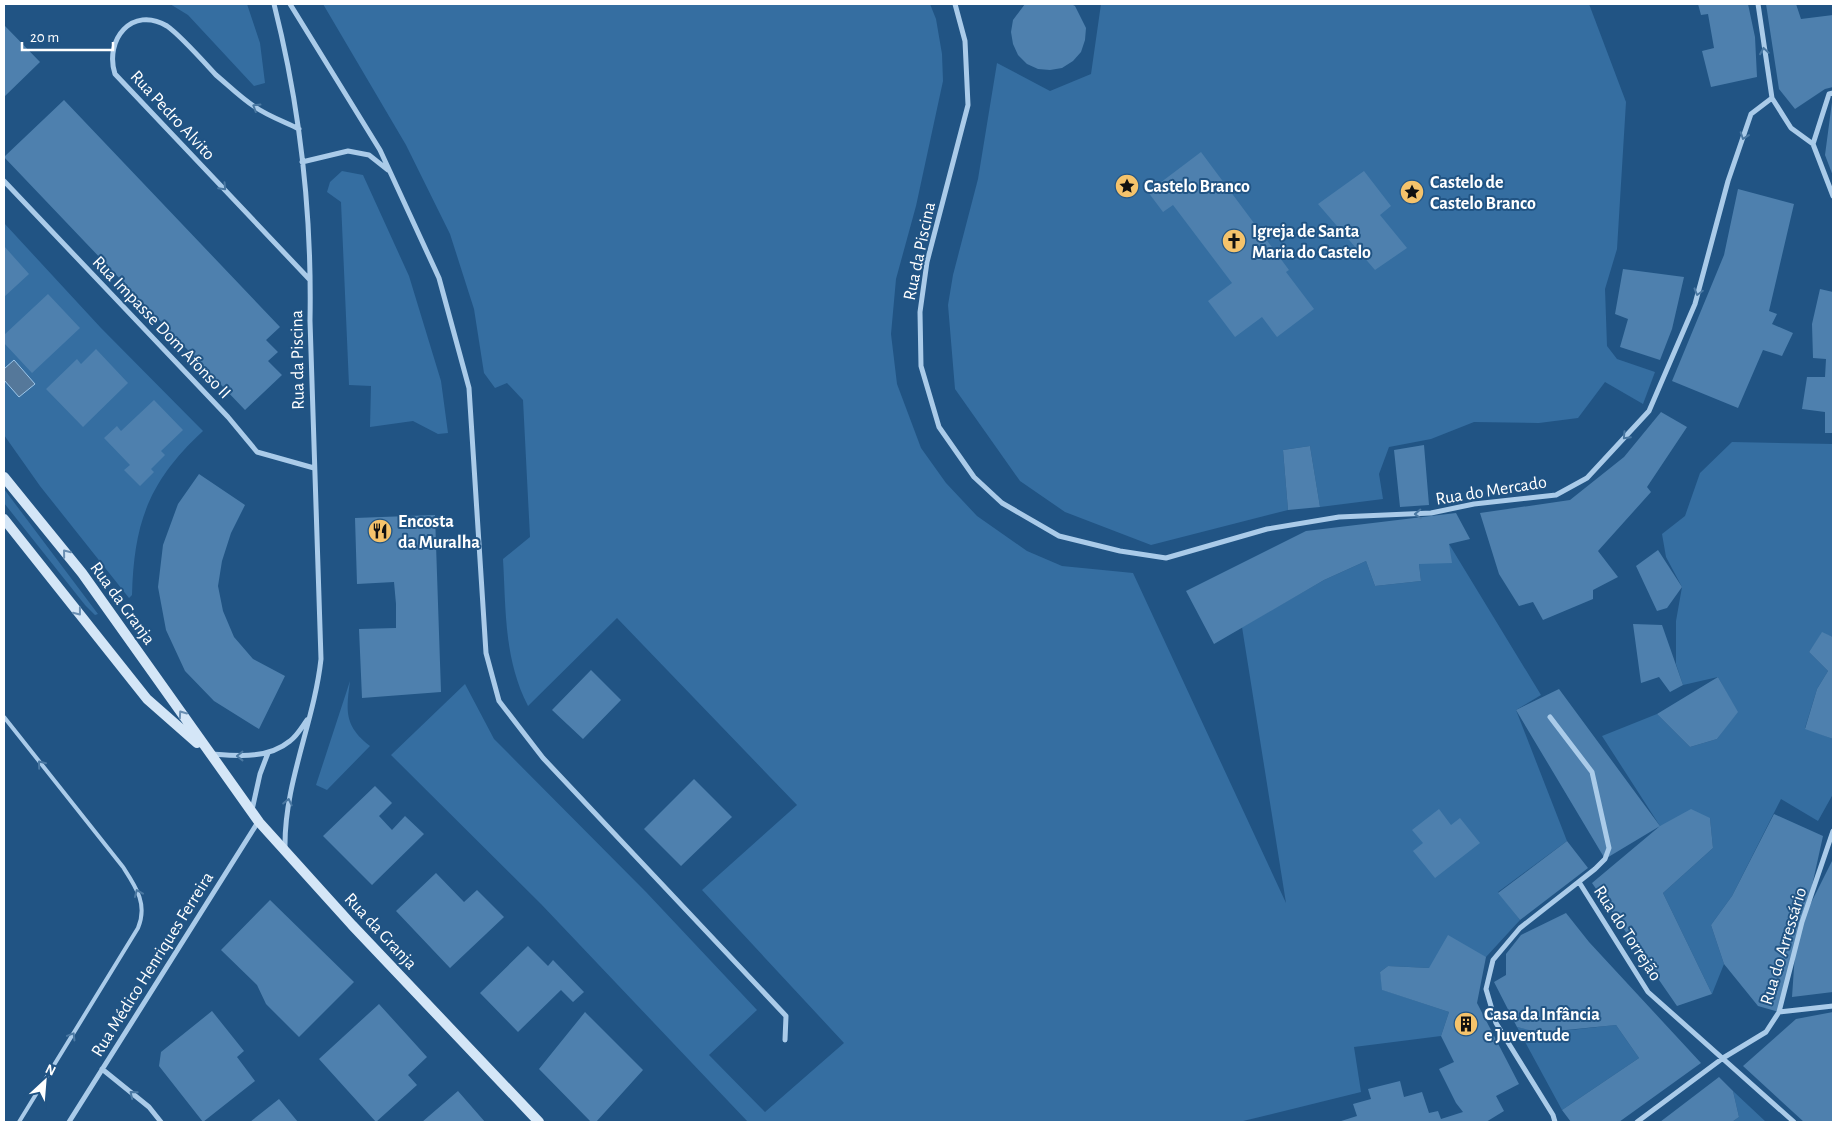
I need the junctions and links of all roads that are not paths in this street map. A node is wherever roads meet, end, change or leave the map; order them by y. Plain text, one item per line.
1 (274, 4) edge
2 (290, 4) edge
3 (955, 4) edge
4 (1758, 4) edge
5 (1833, 93) edge
6 (1772, 98) junction
7 (299, 129) junction
8 (1813, 144) junction
9 (302, 162) junction
10 (390, 172) junction
11 (4, 181) edge
12 (1833, 196) edge
13 (310, 280) junction
14 (314, 468) junction
15 (4, 476) edge
16 (4, 519) edge
17 (1120, 551) joint
18 (4, 717) edge
19 (1550, 717) dead end
20 (309, 718) junction
21 (210, 754) junction
22 (268, 754) junction
23 (252, 812) junction
24 (259, 822) junction
25 (1833, 831) edge
26 (1832, 840) edge
27 (285, 850) junction
28 (1579, 882) junction
29 (1833, 1006) edge
30 (1779, 1012) junction
31 (786, 1040) dead end
32 (1723, 1058) junction
33 (102, 1069) junction
34 (19, 1122) edge
35 (70, 1122) edge
36 (161, 1122) edge
37 (539, 1122) edge
38 (1555, 1122) edge
39 (1637, 1122) edge
40 (1794, 1122) edge

1 - 7 street, Rua da Piscina
2 - 10 street
3 - 17 street, Rua da Piscina
6 -> 4 street
5 - 8 street
6 - 8 street
6 -> 17 street, Rua do Mercado
7 - 9 street, Rua da Piscina
7 -> 13 street, Rua Pedro Alvito
8 - 12 street
9 - 10 street
9 - 13 street, Rua da Piscina
10 - 31 street
11 - 14 street, Rua Impasse Dom Afonso II
13 - 14 street, Rua da Piscina
14 - 20 street, Rua da Piscina
21 -> 15 main road, Rua da Granja
16 -> 21 main road, Rua da Granja
34 -> 18 lane
19 - 28 street
20 - 22 street
27 -> 20 street, Rua da Piscina
22 -> 21 street
21 - 23 main road, Rua da Granja
22 - 23 street
23 - 24 main road, Rua da Granja
24 - 27 main road, Rua da Granja
24 - 33 street, Rua Médico Henriques Ferreira
25 - 26 street, Rua do Arressário
26 - 30 street, Rua do Arressário
27 - 37 main road, Rua da Granja
28 - 32 street, Rua do Torrejão
28 - 38 street
29 - 30 street
30 - 32 street, Rua do Arressário
32 - 39 street, Rua do Arressário
32 - 40 street, Rua do Torrejão
33 - 35 street, Rua Médico Henriques Ferreira
36 -> 33 street

